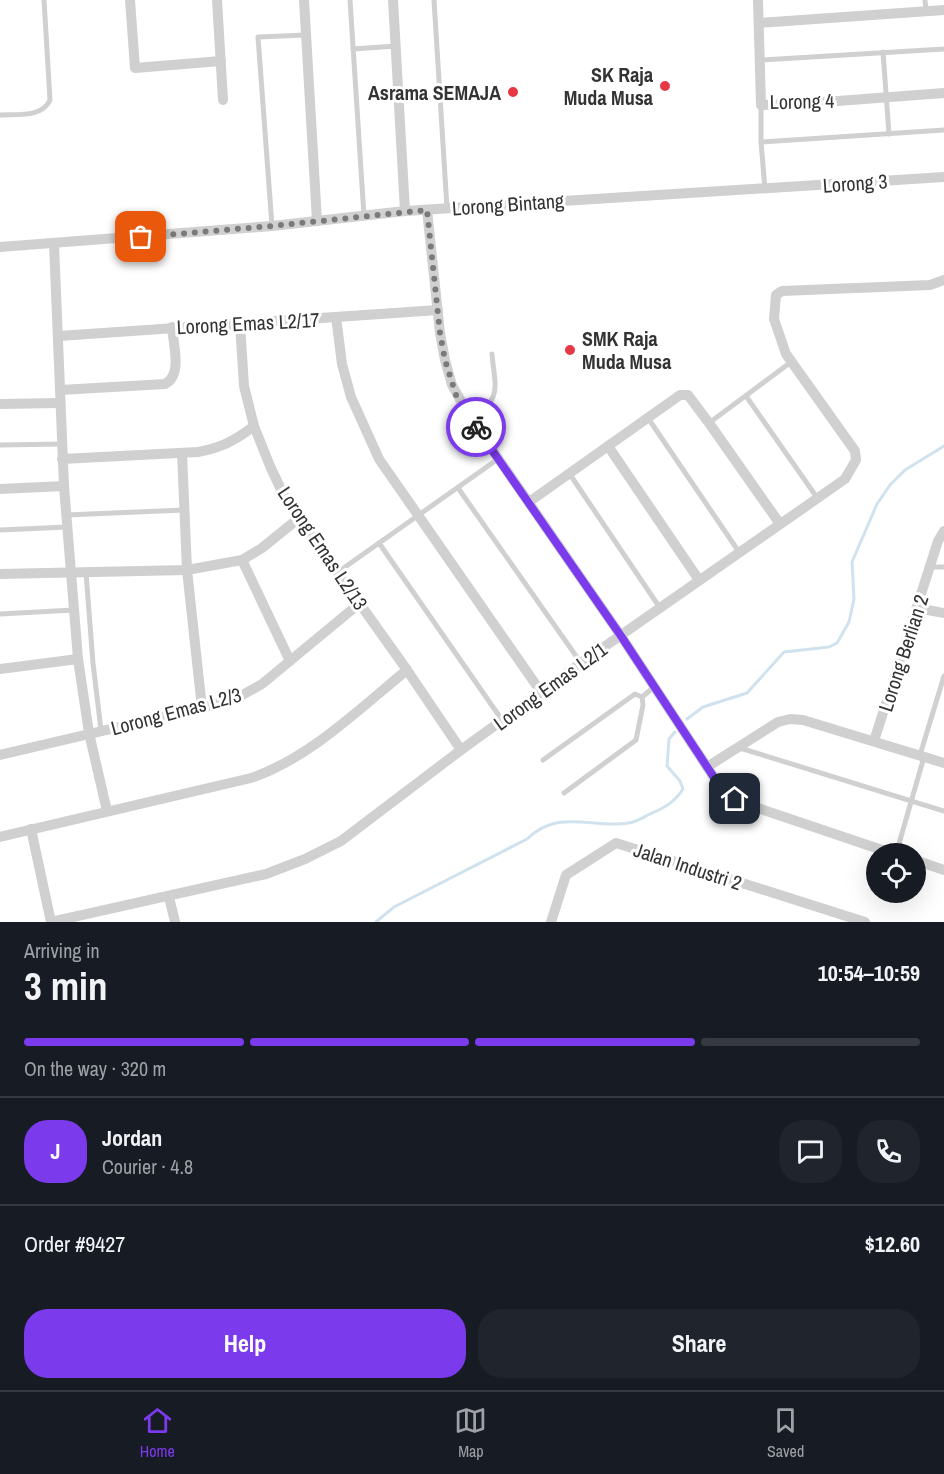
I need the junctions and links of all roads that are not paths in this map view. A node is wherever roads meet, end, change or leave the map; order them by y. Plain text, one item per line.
1 (44, 0) edge
2 (130, 0) edge
3 (217, 0) edge
4 (304, 0) edge
5 (350, 0) edge
6 (393, 0) edge
7 (434, 0) edge
8 (758, 0) edge
9 (926, 5) edge
10 (944, 10) edge
11 (760, 23) junction
12 (306, 35) junction
13 (396, 46) junction
14 (353, 49) junction
15 (944, 49) edge
16 (883, 52) junction
17 (761, 60) junction
18 (221, 61) junction
19 (944, 93) edge
20 (886, 97) junction
21 (223, 100) dead end
22 (761, 105) junction
23 (0, 115) edge
24 (944, 130) edge
25 (889, 134) junction
26 (761, 142) junction
27 (944, 177) edge
28 (765, 189) junction
29 (447, 208) junction
30 (427, 210) junction
31 (405, 211) junction
32 (364, 216) junction
33 (317, 221) junction
34 (272, 226) junction
35 (54, 244) junction
36 (0, 247) edge
37 (944, 280) edge
38 (438, 310) junction
39 (336, 317) junction
40 (240, 324) junction
41 (172, 327) junction
42 (59, 336) junction
43 (492, 354) dead end
44 (791, 362) junction
45 (60, 390) junction
46 (746, 396) junction
47 (60, 403) junction
48 (0, 404) edge
49 (648, 417) junction
50 (471, 419) junction
51 (710, 423) junction
52 (254, 426) junction
53 (62, 444) junction
54 (0, 445) edge
55 (608, 446) junction
56 (182, 453) junction
57 (62, 459) junction
58 (498, 459) junction
59 (569, 473) junction
60 (64, 486) junction
61 (458, 488) junction
62 (0, 489) edge
63 (818, 499) junction
64 (529, 502) junction
65 (185, 510) junction
66 (66, 515) junction
67 (419, 516) junction
68 (299, 518) junction
69 (780, 524) junction
70 (67, 527) junction
71 (0, 530) edge
72 (944, 531) edge
73 (379, 543) junction
74 (739, 552) junction
75 (242, 561) junction
76 (930, 567) junction
77 (944, 567) edge
78 (187, 570) junction
79 (338, 572) junction
80 (72, 573) junction
81 (86, 573) junction
82 (0, 574) edge
83 (699, 580) junction
84 (360, 603) junction
85 (917, 608) junction
86 (660, 609) junction
87 (75, 610) junction
88 (944, 613) edge
89 (0, 614) edge
90 (621, 636) junction
91 (78, 659) junction
92 (291, 661) junction
93 (581, 663) junction
94 (0, 669) edge
95 (408, 670) junction
96 (944, 676) edge
97 (655, 687) junction
98 (541, 693) junction
99 (642, 697) junction
100 (202, 708) junction
101 (502, 720) junction
102 (101, 730) junction
103 (89, 733) junction
104 (874, 741) junction
105 (738, 747) junction
106 (461, 750) junction
107 (0, 755) edge
108 (922, 756) junction
109 (543, 760) dead end
110 (944, 764) edge
111 (707, 767) junction
112 (564, 793) dead end
113 (911, 801) junction
114 (107, 811) junction
115 (944, 811) edge
116 (31, 830) junction
117 (0, 837) edge
118 (898, 843) edge
119 (866, 844) edge
120 (926, 864) edge
121 (944, 870) edge
122 (169, 897) junction
123 (51, 922) edge
124 (175, 922) edge
125 (551, 922) edge
126 (865, 922) edge

1 - 23 lane
2 - 18 street
3 - 18 street
4 - 12 street
5 - 14 lane
6 - 13 street
7 - 29 lane
8 - 11 street, Lorong 4
9 - 10 street
9 - 11 street
11 - 17 street, Lorong 4
12 - 33 street
12 - 34 lane
13 - 14 lane
13 - 31 street
14 - 32 lane
15 - 16 lane
16 - 17 lane
16 - 20 lane
17 - 22 street, Lorong 4
18 - 21 street
19 - 20 street, Lorong 4
20 - 22 street, Lorong 4
20 - 25 lane
22 - 26 lane
24 - 25 lane
25 - 26 lane
26 - 28 lane
27 - 28 street, Lorong 3
28 - 29 street, Lorong Bintang
29 - 30 street, Lorong Bintang
30 - 31 street, Lorong Bintang
30 - 38 street
31 - 32 street, Lorong Bintang
32 - 33 street, Lorong Bintang
33 - 34 street, Lorong Bintang
34 - 35 street, Lorong Bintang
35 - 36 street, Lorong Bintang
35 - 42 street
37 - 44 street, Lorong Emas L2/1
38 - 39 street, Lorong Emas L2/17
38 - 50 street
39 - 40 street, Lorong Emas L2/17
39 - 67 street
40 - 41 street, Lorong Emas L2/17
40 - 52 street, Lorong Emas L2/13
41 - 42 street, Lorong Emas L2/17
41 - 45 street
42 - 45 street
43 - 50 lane
44 - 46 lane
44 - 63 street, Lorong Emas L2/1
45 - 47 street
46 - 51 lane
46 - 63 lane
47 - 48 street
47 - 53 street
49 - 51 street
49 - 55 street
49 - 74 lane
50 - 58 street
51 - 69 street
52 - 56 street
52 - 68 street, Lorong Emas L2/13
53 - 54 lane
53 - 57 street
55 - 59 street
55 - 83 street
56 - 57 street
56 - 65 street
57 - 60 street
58 - 61 lane
58 - 64 street
59 - 64 street
59 - 86 lane
60 - 62 street
60 - 66 street
61 - 67 lane
61 - 93 lane
63 - 69 street, Lorong Emas L2/1
64 - 90 street
65 - 66 lane
65 - 78 street
66 - 70 street
67 - 73 lane
67 - 98 street
68 - 75 street
68 - 79 street, Lorong Emas L2/13
69 - 74 street, Lorong Emas L2/1
70 - 71 lane
70 - 80 street
72 - 76 street, Lorong Berlian 2
73 - 79 lane
73 - 101 lane
74 - 83 street, Lorong Emas L2/1
75 - 78 street
75 - 92 street
76 - 77 lane
76 - 85 street, Lorong Berlian 2
78 - 81 street
78 - 100 street
79 - 84 street, Lorong Emas L2/13
80 - 81 street
80 - 82 street
80 - 87 street
81 - 102 lane
83 - 86 street, Lorong Emas L2/1
84 - 92 street, Lorong Emas L2/3
84 - 95 street, Lorong Emas L2/13
85 - 88 street
85 - 104 street, Lorong Berlian 2
86 - 90 street, Lorong Emas L2/1
87 - 89 lane
87 - 91 street
90 - 93 street, Lorong Emas L2/1
90 - 97 street
91 - 94 street
91 - 103 street
92 - 100 street, Lorong Emas L2/3
93 - 98 street, Lorong Emas L2/1
95 - 106 street, Lorong Emas L2/13
95 - 114 street
96 - 108 lane
97 - 99 lane
97 - 111 street
98 - 101 street, Lorong Emas L2/1
99 - 109 lane
99 - 112 lane
100 - 102 street, Lorong Emas L2/3
101 - 106 street, Lorong Emas L2/1
102 - 103 street, Lorong Emas L2/3
103 - 107 street, Lorong Emas L2/3
103 - 114 street
104 - 105 street
104 - 108 street
105 - 111 street
105 - 113 lane
106 - 122 street, Lorong Emas L2/1
108 - 110 street
108 - 113 lane
111 - 119 street
113 - 115 lane
113 - 118 lane
114 - 116 street
116 - 117 street
116 - 123 street
120 - 121 street
122 - 123 street, Lorong Emas L2/1
122 - 124 street
125 - 126 street, Jalan Industri 2

